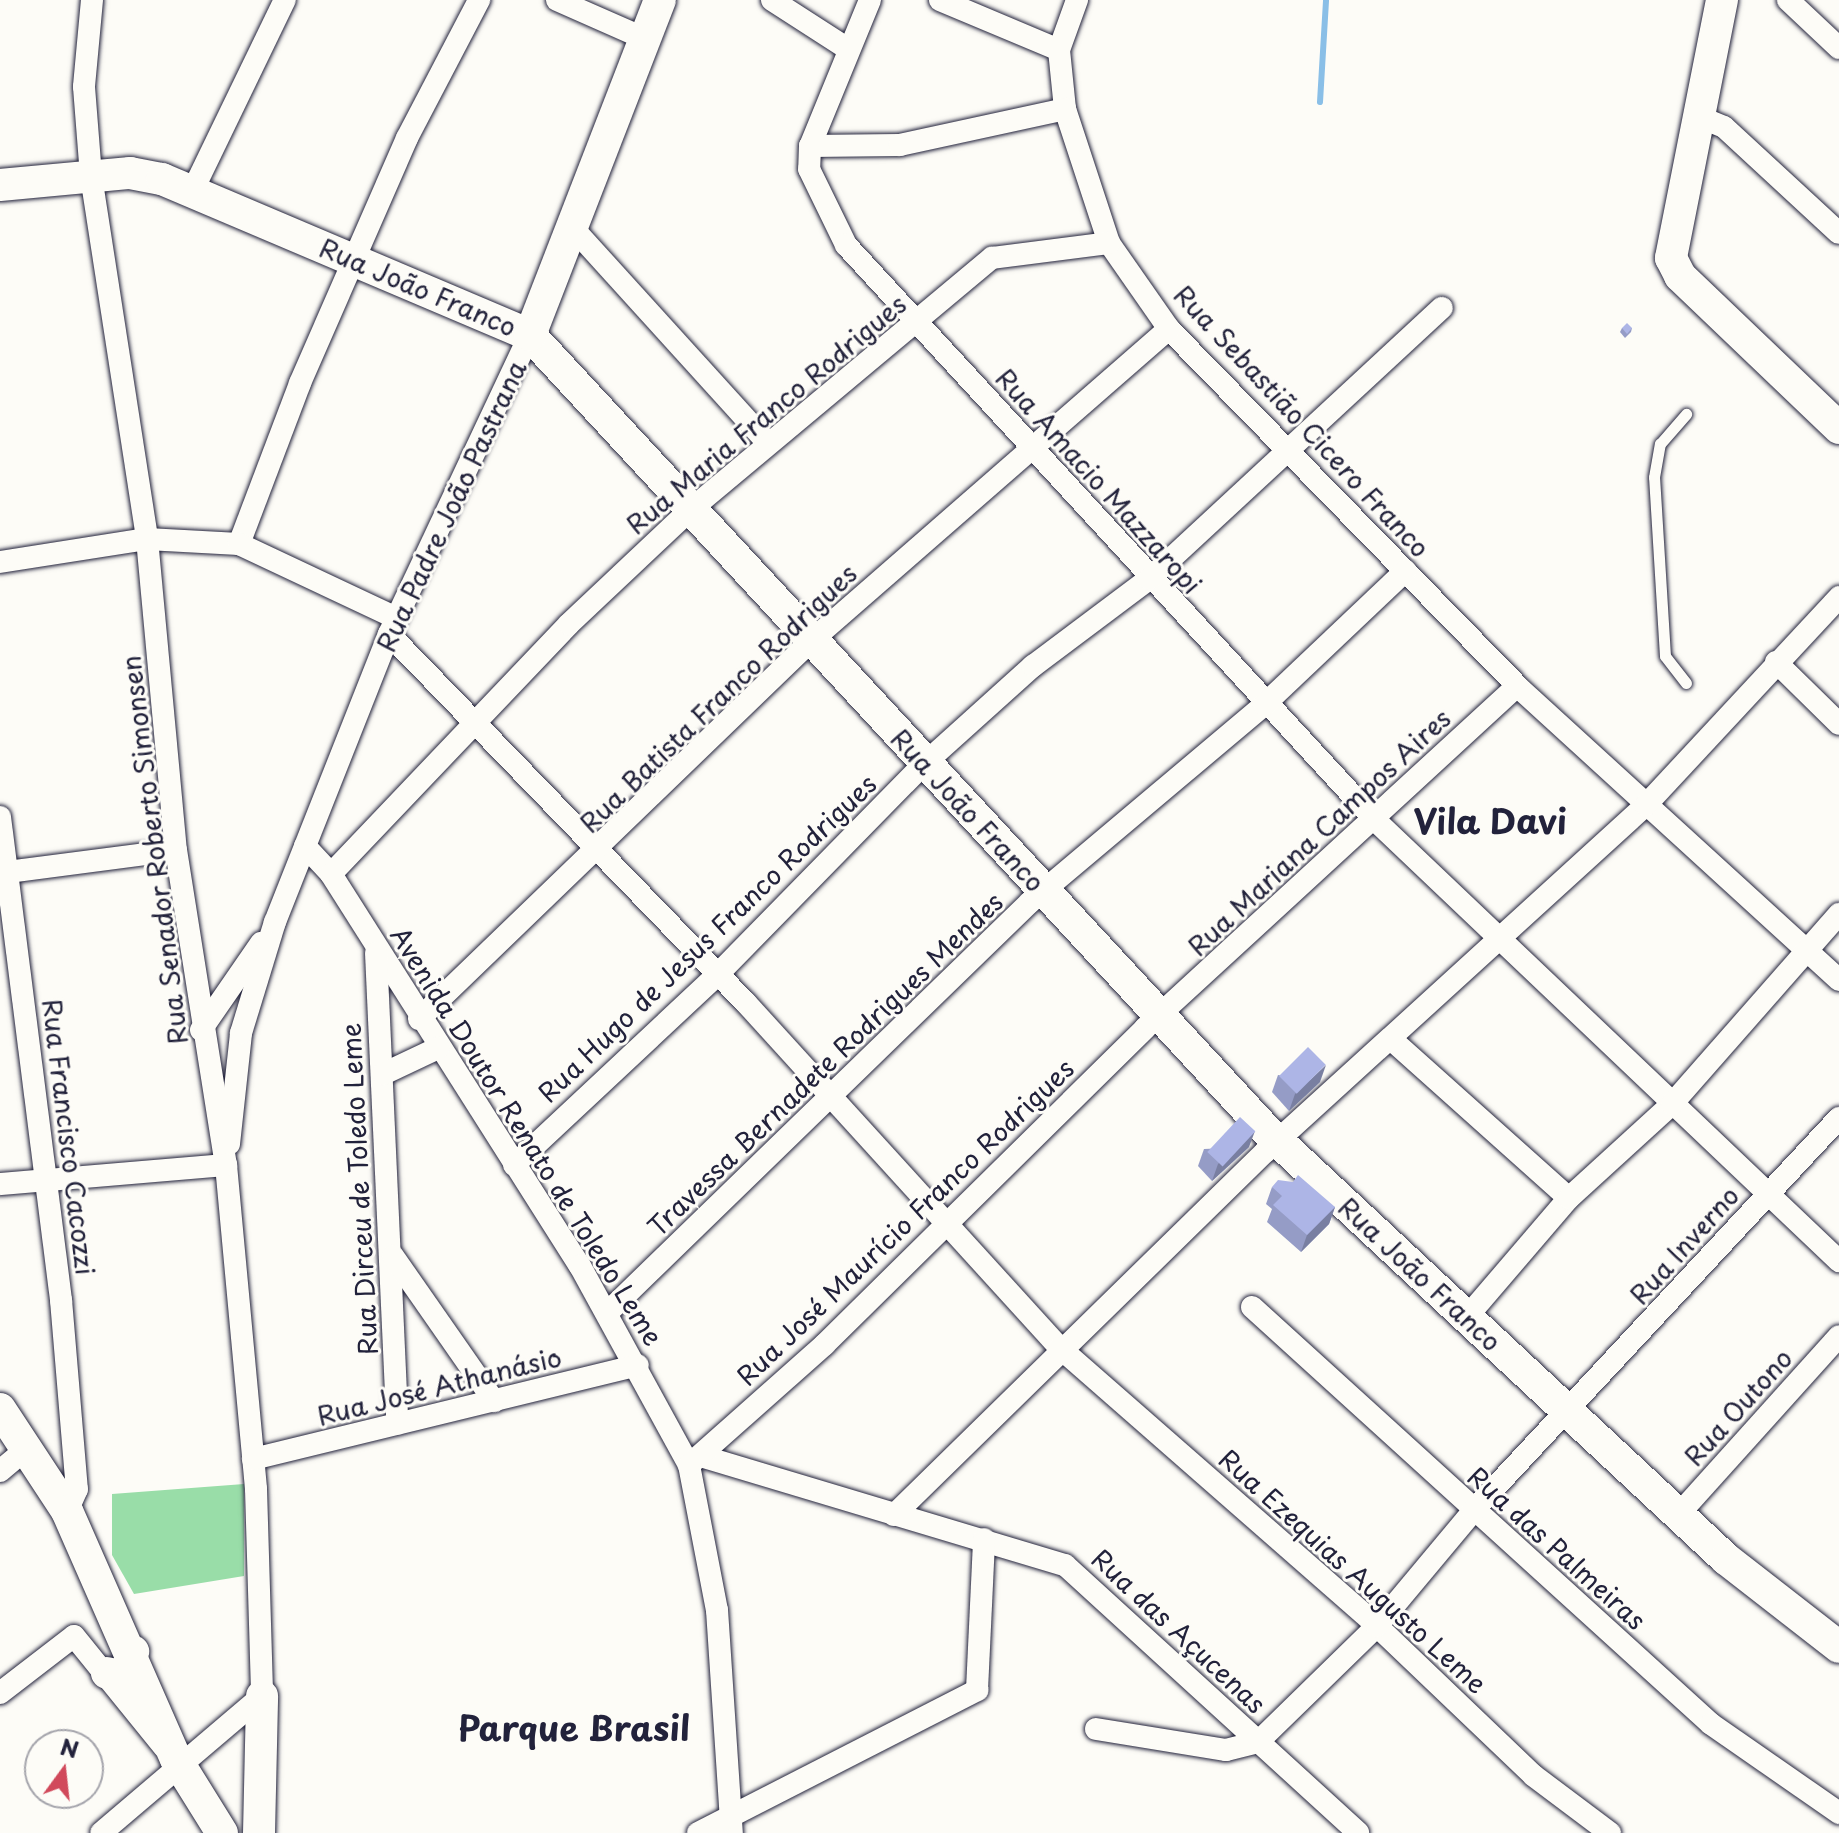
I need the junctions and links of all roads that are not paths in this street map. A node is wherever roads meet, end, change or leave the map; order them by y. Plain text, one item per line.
1 (92, 0) edge
2 (285, 0) edge
3 (479, 0) edge
4 (557, 0) edge
5 (660, 0) edge
6 (772, 0) edge
7 (870, 0) edge
8 (940, 0) edge
9 (1077, 0) edge
10 (1722, 0) edge
11 (1788, 0) edge
12 (643, 38) junction
13 (1839, 48) edge
14 (848, 49) junction
15 (1059, 50) junction
16 (1065, 109) junction
17 (1697, 116) junction
18 (810, 146) junction
19 (91, 176) junction
20 (0, 185) edge
21 (192, 192) junction
22 (571, 226) junction
23 (1839, 233) edge
24 (1109, 243) junction
25 (354, 260) junction
26 (1442, 308) dead end
27 (918, 323) junction
28 (1169, 329) junction
29 (530, 335) junction
30 (1686, 414) dead end
31 (1839, 428) edge
32 (768, 443) junction
33 (1034, 451) junction
34 (1287, 452) junction
35 (689, 511) junction
36 (147, 539) junction
37 (239, 544) junction
38 (0, 562) edge
39 (1405, 571) junction
40 (1149, 579) junction
41 (1839, 597) edge
42 (393, 626) junction
43 (811, 641) junction
44 (1776, 662) junction
45 (1686, 683) dead end
46 (1517, 686) junction
47 (1264, 705) junction
48 (481, 724) junction
49 (1839, 724) edge
50 (924, 764) junction
51 (1646, 805) junction
52 (0, 817) edge
53 (1376, 821) junction
54 (305, 846) junction
55 (176, 850) junction
56 (598, 852) junction
57 (4, 872) edge
58 (331, 874) junction
59 (1045, 891) junction
60 (1839, 914) edge
61 (275, 922) junction
62 (1498, 944) junction
63 (1805, 951) junction
64 (376, 952) junction
65 (718, 974) junction
66 (1839, 980) edge
67 (1159, 1018) junction
68 (419, 1019) junction
69 (201, 1030) junction
70 (241, 1033) junction
71 (1392, 1040) junction
72 (438, 1048) junction
73 (383, 1074) junction
74 (833, 1098) junction
75 (1672, 1104) junction
76 (1839, 1118) edge
77 (1277, 1142) junction
78 (226, 1165) junction
79 (514, 1165) junction
80 (47, 1177) junction
81 (0, 1184) edge
82 (1765, 1195) junction
83 (1569, 1198) junction
84 (942, 1221) junction
85 (393, 1256) junction
86 (1839, 1261) edge
87 (1252, 1307) dead end
88 (608, 1312) junction
89 (1466, 1318) junction
90 (1839, 1336) edge
91 (1060, 1348) junction
92 (638, 1365) junction
93 (494, 1401) junction
94 (0, 1409) edge
95 (1572, 1411) junction
96 (397, 1424) junction
97 (26, 1449) junction
98 (253, 1459) junction
99 (695, 1460) junction
100 (0, 1471) edge
101 (67, 1511) junction
102 (1473, 1511) junction
103 (1679, 1514) junction
104 (894, 1515) junction
105 (984, 1539) junction
106 (1377, 1626) junction
107 (1839, 1647) edge
108 (133, 1652) junction
109 (107, 1673) junction
110 (0, 1693) edge
111 (262, 1696) junction
112 (1096, 1729) dead end
113 (1258, 1742) junction
114 (178, 1762) junction
115 (1839, 1813) edge
116 (730, 1826) edge
117 (101, 1833) edge
118 (222, 1833) edge
119 (259, 1833) edge
120 (698, 1833) edge
121 (1358, 1833) edge
122 (1610, 1833) edge

1 - 19 street, Rua Senador Roberto Simonsen
2 - 21 street
3 - 25 street
4 - 12 street
5 - 12 street, Rua Padre João Pastrana
6 - 14 street
7 - 14 street
8 - 15 street
9 - 15 street, Rua Sebastião Cicero Franco
10 - 17 street
11 - 13 street
12 - 22 street, Rua Padre João Pastrana
14 - 18 street
15 - 16 street, Rua Sebastião Cicero Franco
16 - 18 street
16 - 24 street, Rua Sebastião Cicero Franco
17 - 23 street
17 - 31 street
18 - 27 street, Rua Amacio Mazzaropi
19 - 20 street, Rua João Franco
19 - 21 street, Rua João Franco
19 - 36 street, Rua Senador Roberto Simonsen
21 - 25 street, Rua João Franco
22 - 29 street, Rua Padre João Pastrana
22 - 32 street
24 - 27 street, Rua Maria Franco Rodrigues
24 - 28 street, Rua Sebastião Cicero Franco
25 - 29 street, Rua João Franco
25 - 37 street
26 - 34 street, Rua Hugo de Jesus Franco Rodrigues
27 - 32 street, Rua Maria Franco Rodrigues
27 - 33 street, Rua Amacio Mazzaropi
28 - 33 street, Rua Batista Franco Rodrigues
28 - 34 street, Rua Sebastião Cicero Franco
29 - 35 street, Rua João Franco
29 - 42 street, Rua Padre João Pastrana
30 - 45 lane
32 - 35 street, Rua Maria Franco Rodrigues
33 - 40 street, Rua Amacio Mazzaropi
33 - 43 street, Rua Batista Franco Rodrigues
34 - 39 street, Rua Sebastião Cicero Franco
34 - 40 street, Rua Hugo de Jesus Franco Rodrigues
35 - 43 street, Rua João Franco
35 - 48 street, Rua Maria Franco Rodrigues
36 - 37 street
36 - 38 street
36 - 55 street, Rua Senador Roberto Simonsen
37 - 42 street, Rua Ezequias Augusto Leme
39 - 46 street, Rua Sebastião Cicero Franco
39 - 47 street, Travessa Bernadete Rodrigues Mendes
40 - 47 street, Rua Amacio Mazzaropi
40 - 50 street, Rua Hugo de Jesus Franco Rodrigues
41 - 44 street
42 - 48 street, Rua Ezequias Augusto Leme
42 - 54 street, Rua Padre João Pastrana
43 - 50 street, Rua João Franco
43 - 56 street, Rua Batista Franco Rodrigues
44 - 49 street
44 - 51 street
46 - 51 street, Rua Sebastião Cicero Franco
46 - 53 street, Rua Mariana Campos Aires
47 - 53 street, Rua Amacio Mazzaropi
47 - 59 street, Travessa Bernadete Rodrigues Mendes
48 - 56 street, Rua Ezequias Augusto Leme
48 - 58 street, Rua Maria Franco Rodrigues
50 - 59 street, Rua João Franco
50 - 65 street, Rua Hugo de Jesus Franco Rodrigues
51 - 62 street
51 - 63 street, Rua Sebastião Cicero Franco
52 - 57 street, Rua Francisco Cacozzi
53 - 62 street, Rua Amacio Mazzaropi
53 - 67 street, Rua Mariana Campos Aires
54 - 58 street, Avenida Doutor Renato de Toledo Leme
54 - 61 street, Rua Padre João Pastrana
55 - 57 street
55 - 69 street, Rua Senador Roberto Simonsen
56 - 65 street, Rua Ezequias Augusto Leme
56 - 68 street, Rua Batista Franco Rodrigues
57 - 80 street, Rua Francisco Cacozzi
58 - 64 street, Avenida Doutor Renato de Toledo Leme
59 - 67 street, Rua João Franco
59 - 74 street, Travessa Bernadete Rodrigues Mendes
60 - 63 street
61 - 69 street, Rua Padre João Pastrana
61 - 70 street, Rua Padre João Pastrana
62 - 71 street
62 - 75 street, Rua Amacio Mazzaropi
63 - 66 street, Rua Sebastião Cicero Franco
63 - 75 street
64 - 68 street, Avenida Doutor Renato de Toledo Leme
64 - 73 street, Rua Dirceu de Toledo Leme
65 - 74 street, Rua Ezequias Augusto Leme
65 - 79 street, Rua Hugo de Jesus Franco Rodrigues
67 - 77 street, Rua João Franco
67 - 84 street, Rua José Maurício Franco Rodrigues
68 - 72 street, Avenida Doutor Renato de Toledo Leme
69 - 70 street
69 - 78 street, Rua Senador Roberto Simonsen
70 - 78 street, Rua Padre João Pastrana
71 - 77 street
71 - 83 street
72 - 73 street
72 - 79 street, Avenida Doutor Renato de Toledo Leme
73 - 85 street, Rua Dirceu de Toledo Leme
74 - 84 street, Rua Ezequias Augusto Leme
74 - 88 street, Travessa Bernadete Rodrigues Mendes
75 - 82 street, Rua Amacio Mazzaropi
75 - 83 street
76 - 82 street, Rua Inverno
77 - 89 street, Rua João Franco
77 - 91 street
78 - 80 street
78 - 98 street, Rua Senador Roberto Simonsen
79 - 88 street, Avenida Doutor Renato de Toledo Leme
80 - 81 street
80 - 101 street, Rua Francisco Cacozzi
82 - 86 street, Rua Amacio Mazzaropi
82 - 95 street, Rua Inverno
83 - 89 street
84 - 91 street, Rua Ezequias Augusto Leme
84 - 99 street, Rua José Maurício Franco Rodrigues
85 - 93 street
85 - 96 street, Rua Dirceu de Toledo Leme
87 - 102 street, Rua das Palmeiras
88 - 92 street, Avenida Doutor Renato de Toledo Leme
89 - 95 street, Rua João Franco
90 - 103 street, Rua Outono
91 - 104 street
91 - 106 street, Rua Ezequias Augusto Leme
92 - 93 street, Rua José Athanásio
92 - 99 street, Avenida Doutor Renato de Toledo Leme
93 - 96 street, Rua José Athanásio
94 - 97 street
95 - 102 street, Rua Inverno
95 - 103 street, Rua João Franco
96 - 98 street, Rua José Athanásio
97 - 100 street
97 - 101 street
98 - 111 street, Rua Senador Roberto Simonsen
99 - 104 street, Rua das Açucenas
99 - 116 street, Avenida Doutor Renato de Toledo Leme
101 - 108 street
102 - 106 street, Rua Inverno
102 - 115 street, Rua das Palmeiras
103 - 107 street, Rua João Franco
104 - 105 street, Rua das Açucenas
105 - 113 street, Rua das Açucenas
105 - 116 street
106 - 113 street, Rua Inverno
106 - 122 street, Rua Ezequias Augusto Leme
108 - 109 street
108 - 114 street
109 - 110 street
109 - 114 street
111 - 114 street
111 - 119 street
112 - 113 street
113 - 121 street, Rua das Açucenas
114 - 117 street
114 - 118 street
116 - 120 street

